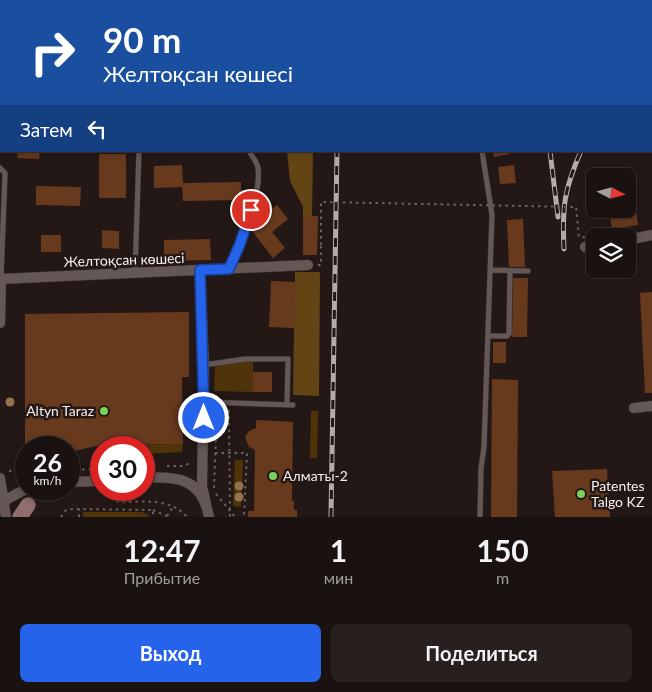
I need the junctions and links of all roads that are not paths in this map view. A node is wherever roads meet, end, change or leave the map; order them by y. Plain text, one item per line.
1 (139, 152) edge
2 (250, 152) edge
3 (482, 152) edge
4 (0, 168) edge
5 (652, 235) edge
6 (636, 238) edge
7 (308, 265) road end
8 (229, 269) junction
9 (200, 270) junction
10 (490, 270) junction
11 (510, 271) junction
12 (528, 271) dead end
13 (134, 273) junction
14 (0, 279) edge
15 (0, 323) edge
16 (488, 336) junction
17 (204, 365) junction
18 (204, 402) junction
19 (652, 406) edge
20 (634, 408) dead end
21 (0, 478) edge
22 (155, 478) edge
23 (15, 495) edge
24 (2, 502) edge
25 (206, 504) junction
26 (6, 517) edge
27 (209, 517) edge
28 (480, 517) edge

1 - 13 lane
2 - 8 lane
3 - 10 lane
4 - 14 lane
5 - 6 street
7 - 8 street, Желтоқсан көшесі
8 - 9 street, Желтоқсан көшесі
9 - 13 street, Желтоқсан көшесі
9 - 17 street
10 - 11 lane
10 - 16 lane
11 - 12 lane
11 - 16 lane
13 - 14 street, Желтоқсан көшесі
14 - 15 street
16 - 28 lane
17 - 18 street
17 - 18 lane
18 - 25 street
19 - 20 street
21 - 24 street
22 - 25 street
23 - 24 street
24 - 26 street
25 - 27 street

